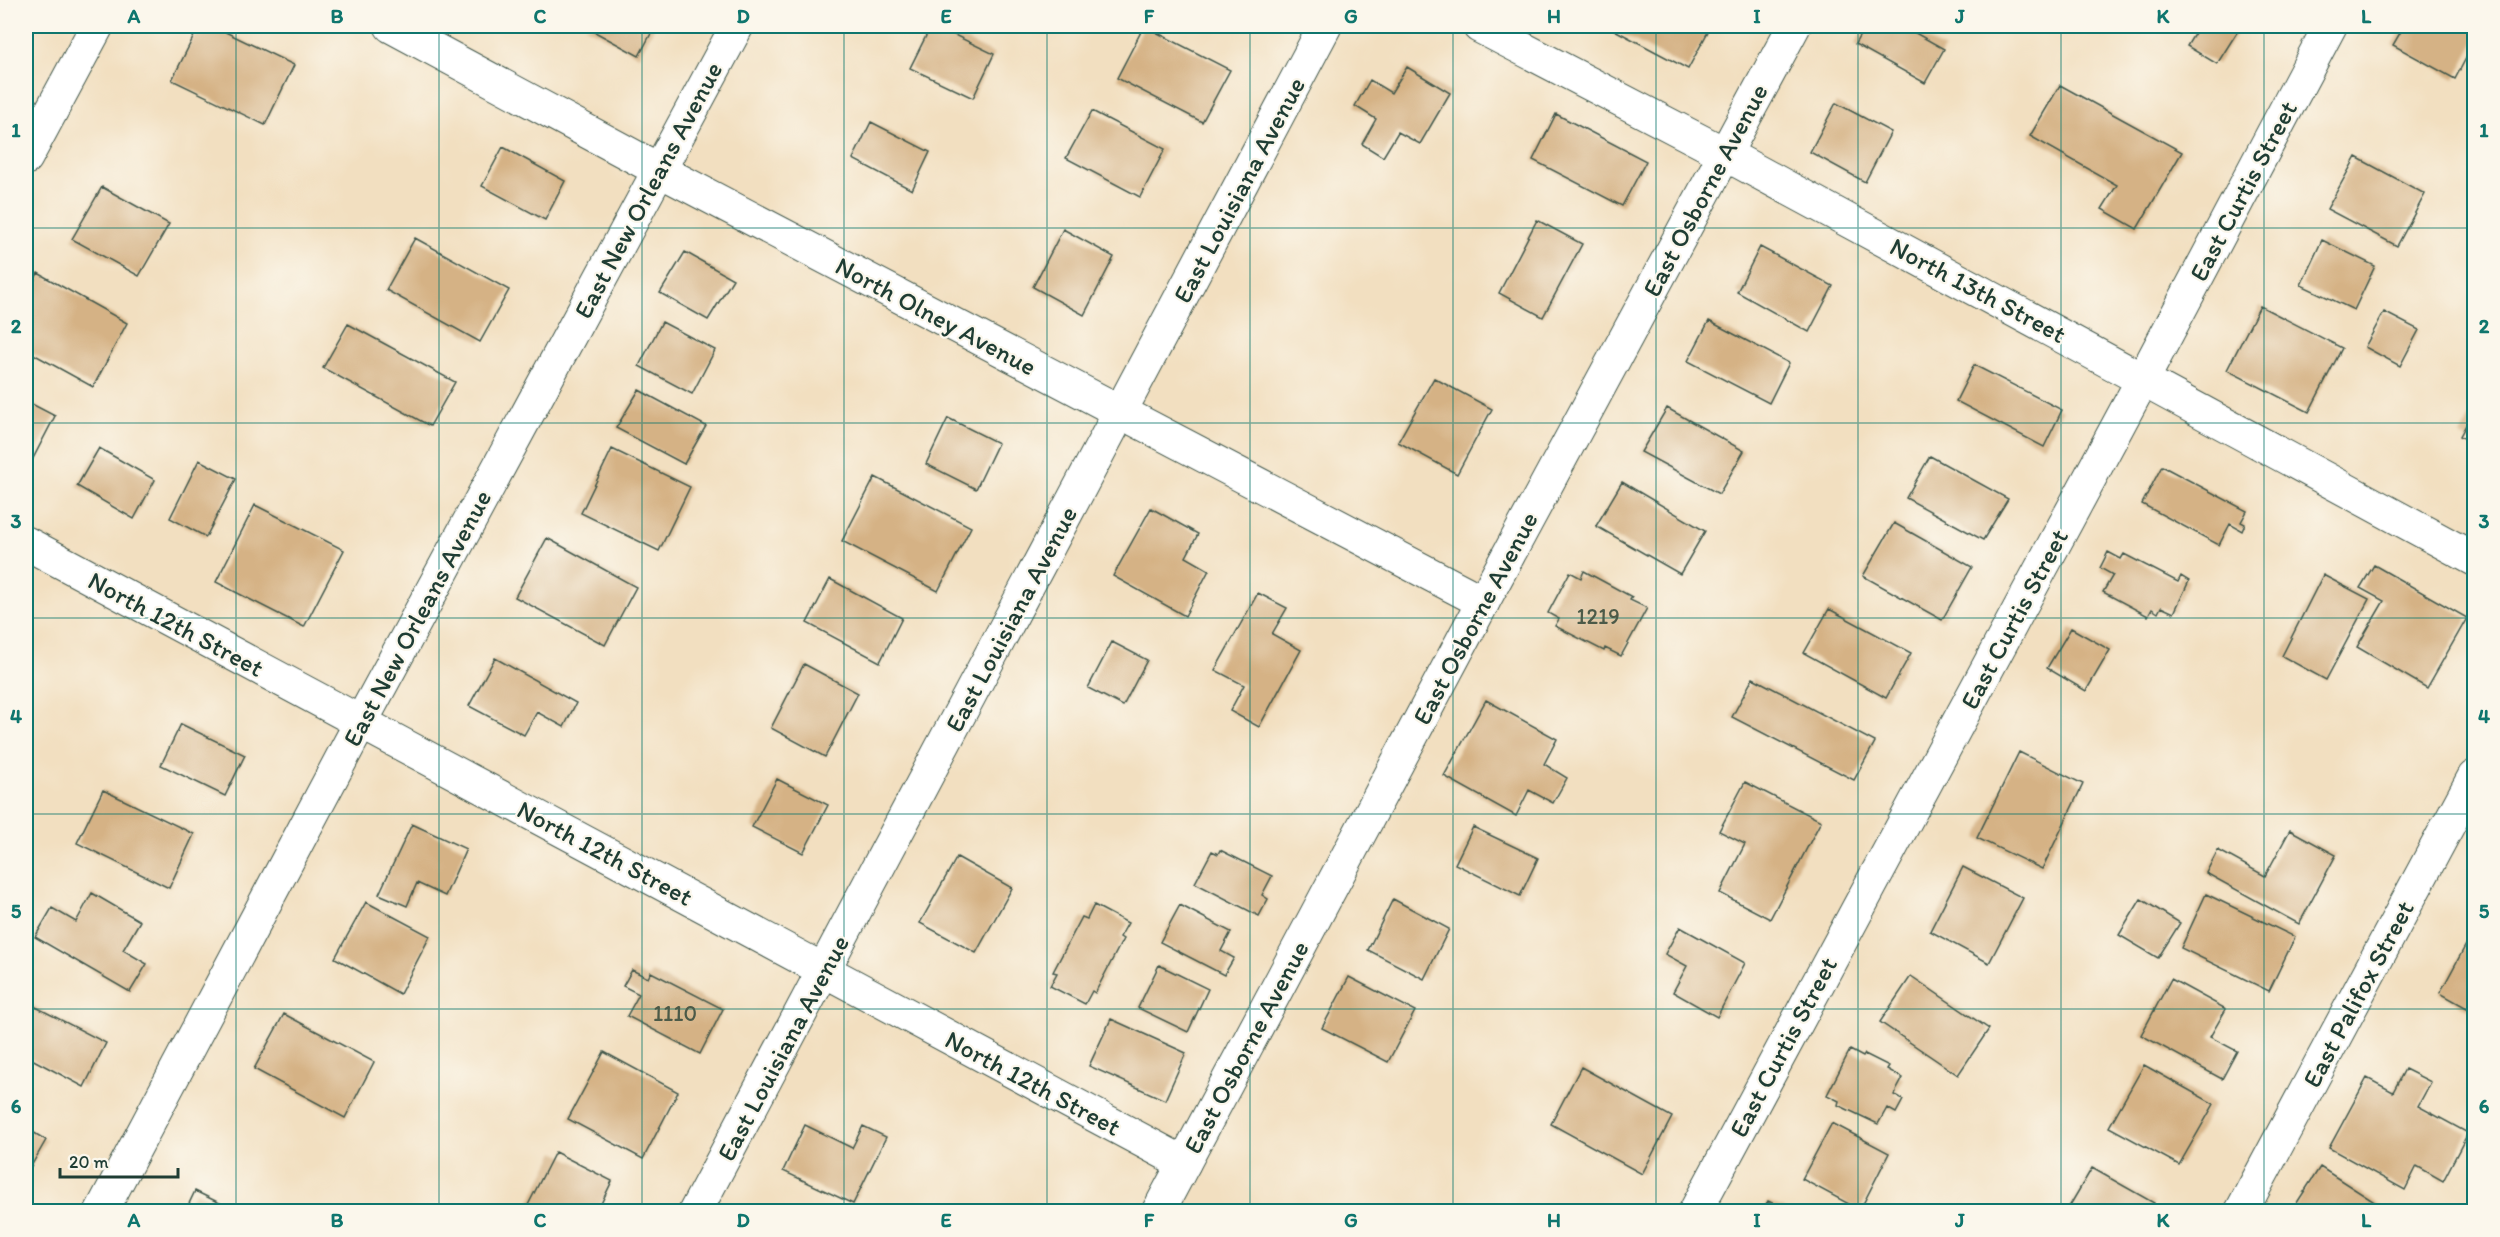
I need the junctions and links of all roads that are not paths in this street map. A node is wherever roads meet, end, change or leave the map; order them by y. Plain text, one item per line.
1 (97, 26) edge
2 (391, 26) edge
3 (736, 26) edge
4 (1326, 26) edge
5 (1479, 26) edge
6 (1794, 26) edge
7 (2330, 26) edge
8 (1725, 154) junction
9 (26, 158) edge
10 (659, 170) junction
11 (2143, 379) junction
12 (1121, 413) junction
13 (26, 543) edge
14 (2475, 559) edge
15 (1483, 602) junction
16 (361, 722) junction
17 (2475, 777) edge
18 (824, 972) junction
19 (1184, 1163) junction
20 (1164, 1209) edge
21 (101, 1212) edge
22 (695, 1212) edge
23 (1695, 1212) edge
24 (2241, 1212) edge

1 - 9 street
2 - 10 street, North Olney Avenue
3 - 10 street, East New Orleans Avenue
4 - 12 street, East Louisiana Avenue
5 - 8 street, North 13th Street
6 - 8 street, East Osborne Avenue
7 - 11 street, East Curtis Street
8 - 11 street, North 13th Street
8 - 15 street, East Osborne Avenue
10 - 12 street, North Olney Avenue
10 - 16 street, East New Orleans Avenue
11 - 14 street, North 13th Street
11 - 23 street, East Curtis Street
12 - 15 street, North Olney Avenue
12 - 18 street, East Louisiana Avenue
13 - 16 street, North 12th Street
15 - 19 street, East Osborne Avenue
16 - 18 street, North 12th Street
16 - 21 street, East New Orleans Avenue
17 - 24 street, East Palifox Street
18 - 19 street, North 12th Street
18 - 22 street, East Louisiana Avenue
19 - 20 street, East Osborne Avenue

